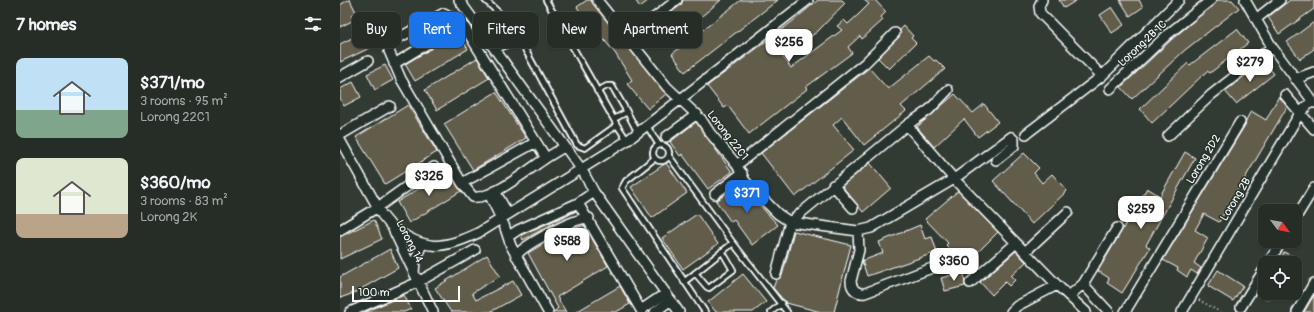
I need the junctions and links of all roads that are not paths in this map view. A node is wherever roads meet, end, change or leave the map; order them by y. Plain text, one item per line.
1 (459, 0) edge
2 (485, 0) edge
3 (546, 0) edge
4 (597, 0) edge
5 (677, 0) edge
6 (808, 0) edge
7 (1042, 0) edge
8 (1179, 0) edge
9 (1211, 0) edge
10 (1245, 0) edge
11 (1280, 0) edge
12 (498, 12) edge
13 (662, 12) edge
14 (609, 15) edge
15 (1256, 19) junction
16 (465, 28) edge
17 (409, 32) edge
18 (895, 32) dead end
19 (1272, 47) junction
20 (421, 48) edge
21 (501, 48) edge
22 (524, 48) edge
23 (636, 48) edge
24 (495, 51) junction
25 (368, 61) dead end
26 (394, 64) junction
27 (1314, 72) edge
28 (1102, 76) junction
29 (340, 77) edge
30 (1295, 79) junction
31 (1110, 89) dead end
32 (948, 90) dead end
33 (597, 91) junction
34 (1285, 95) dead end
35 (682, 100) junction
36 (1313, 102) edge
37 (390, 106) dead end
38 (627, 112) junction
39 (1300, 113) junction
40 (697, 114) junction
41 (614, 118) junction
42 (1240, 122) dead end
43 (617, 125) junction
44 (907, 125) junction
45 (647, 126) junction
46 (1314, 128) edge
47 (638, 133) junction
48 (1026, 134) dead end
49 (1168, 136) dead end
50 (666, 137) dead end
51 (340, 140) edge
52 (628, 140) junction
53 (536, 142) junction
54 (659, 145) junction
55 (564, 147) junction
56 (669, 156) junction
57 (546, 158) junction
58 (655, 158) junction
59 (996, 160) dead end
60 (434, 166) dead end
61 (739, 169) junction
62 (582, 170) junction
63 (954, 179) junction
64 (462, 183) junction
65 (833, 185) junction
66 (1314, 188) edge
67 (492, 192) junction
68 (594, 192) junction
69 (715, 194) dead end
70 (578, 203) junction
71 (378, 207) junction
72 (852, 208) dead end
73 (1302, 208) edge
74 (1068, 212) dead end
75 (504, 216) junction
76 (589, 218) junction
77 (790, 222) junction
78 (392, 226) junction
79 (1117, 228) dead end
80 (340, 230) edge
81 (858, 231) junction
82 (509, 236) junction
83 (733, 243) junction
84 (1016, 243) junction
85 (422, 244) junction
86 (475, 250) dead end
87 (722, 251) junction
88 (1025, 252) junction
89 (516, 256) junction
90 (932, 268) dead end
91 (695, 273) junction
92 (776, 274) dead end
93 (416, 278) junction
94 (1258, 279) edge
95 (684, 282) junction
96 (970, 283) dead end
97 (1314, 283) edge
98 (1082, 284) junction
99 (1057, 285) junction
100 (1069, 296) junction
101 (668, 297) junction
102 (782, 303) junction
103 (1241, 307) dead end
104 (642, 311) edge
105 (350, 312) edge
106 (433, 312) edge
107 (548, 312) edge
108 (655, 312) edge
109 (679, 312) edge
110 (705, 312) edge
111 (771, 312) edge
112 (788, 312) edge
113 (1011, 312) edge
114 (1086, 312) edge
115 (1109, 312) edge
116 (1124, 312) edge
117 (1182, 312) edge
118 (1297, 312) edge

1 - 24 street
2 - 12 lane
3 - 33 lane
4 - 14 street, Lorong 22C1
5 - 13 street
6 - 35 street
7 - 28 street
8 - 28 street
9 - 31 street, Lorong 2B 1C
10 - 15 street
11 - 15 street
15 - 19 street
16 - 53 street
17 - 26 street
18 - 61 street
19 - 30 street
19 - 49 street
20 - 26 street
21 - 24 lane
22 - 43 lane
23 - 35 street, Lorong 22C1
24 - 55 street
25 - 29 street
26 - 64 street
27 - 30 street
28 - 48 street
30 - 36 street
32 - 44 street
33 - 38 lane
33 - 41 lane
34 - 39 street
35 - 40 street, Lorong 22C1
35 - 45 street
36 - 39 street, Lorong 2B
37 - 51 street
38 - 41 lane
38 - 47 lane
39 - 46 street
39 - 117 street, Lorong 2B
40 - 50 street
40 - 61 street, Lorong 22C1
41 - 43 lane
42 - 116 street, Lorong 2D2
43 - 52 lane
44 - 63 street
44 - 65 street
45 - 47 street
45 - 54 lane
47 - 52 street
51 - 71 street, Lorong 14
52 - 62 street
53 - 57 street
53 - 64 street
54 - 56 lane
54 - 58 lane
55 - 57 street
55 - 62 street
56 - 58 lane
56 - 83 lane
57 - 67 street
58 - 95 lane
59 - 63 street
60 - 71 street
61 - 69 street
61 - 77 street, Lorong 22C1
62 - 68 street
62 - 75 street
63 - 81 street
63 - 84 street
64 - 67 street
65 - 72 street
65 - 77 street
66 - 73 street
67 - 75 street
68 - 70 street
68 - 101 street
70 - 76 street
70 - 82 street
71 - 78 street, Lorong 14
71 - 80 street
74 - 88 street
75 - 82 street
75 - 85 street
76 - 89 street
76 - 104 street
77 - 81 street, Lorong 22C1
77 - 92 street
78 - 85 street
78 - 93 street, Lorong 14
79 - 98 street
81 - 90 street
82 - 89 street
83 - 87 lane
83 - 102 lane
84 - 88 street
84 - 96 street
85 - 93 street
86 - 93 street
87 - 91 lane
87 - 91 lane
88 - 99 street
89 - 107 street
91 - 95 lane
93 - 105 street
93 - 106 street, Lorong 14
94 - 103 street
95 - 110 lane
97 - 118 street
98 - 100 street
98 - 115 street
99 - 100 street
99 - 113 street
100 - 114 street
101 - 104 street
101 - 108 street
101 - 109 street
102 - 111 lane
102 - 112 lane

